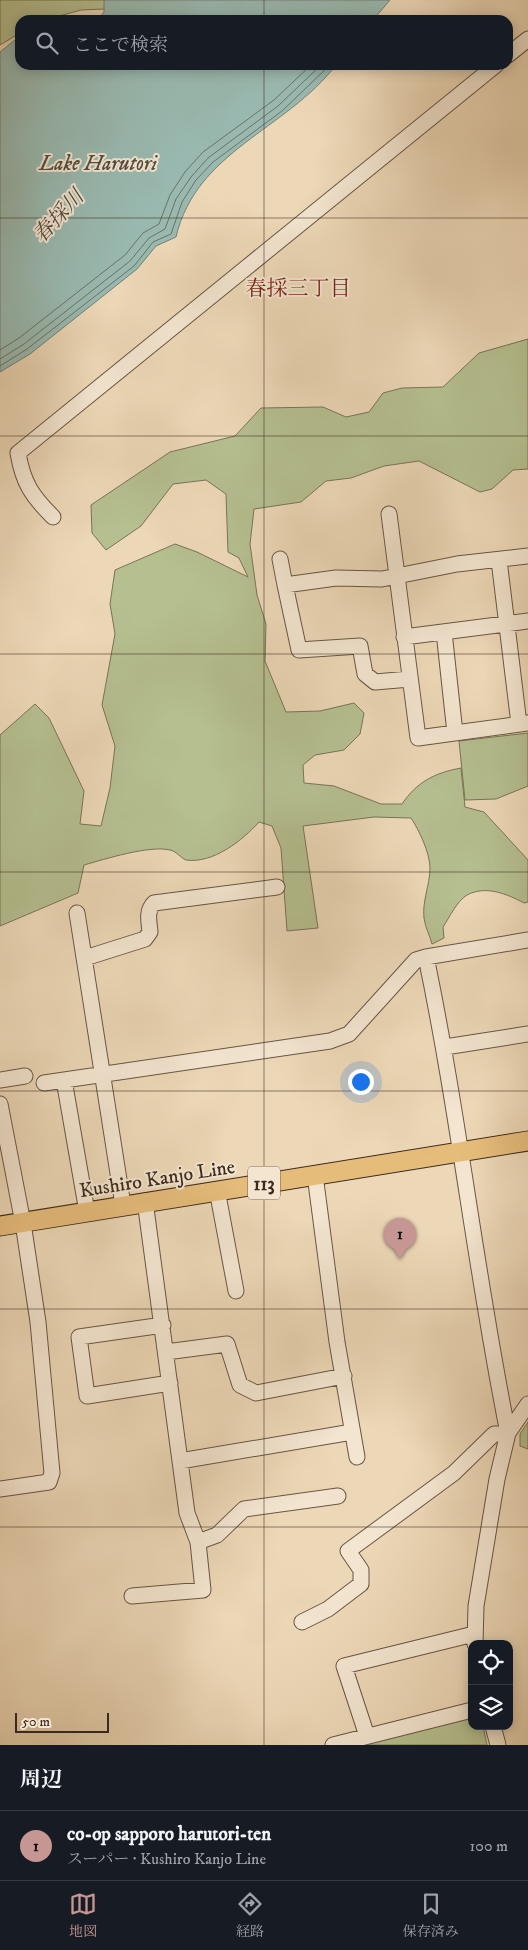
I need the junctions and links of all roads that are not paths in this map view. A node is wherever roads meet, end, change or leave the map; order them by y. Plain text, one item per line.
1 (528, 39) edge
2 (513, 51) edge
3 (490, 70) edge
4 (389, 514) dead end
5 (53, 517) dead end
6 (528, 556) edge
7 (280, 559) dead end
8 (499, 560) junction
9 (399, 576) junction
10 (285, 585) junction
11 (528, 621) edge
12 (506, 624) junction
13 (444, 632) junction
14 (404, 637) junction
15 (410, 679) junction
16 (523, 724) edge
17 (455, 733) junction
18 (278, 887) dead end
19 (78, 913) dead end
20 (528, 940) edge
21 (426, 957) junction
22 (85, 958) junction
23 (528, 1034) edge
24 (445, 1047) junction
25 (102, 1075) junction
26 (25, 1076) dead end
27 (0, 1080) edge
28 (64, 1080) junction
29 (44, 1084) dead end
30 (0, 1104) edge
31 (528, 1141) edge
32 (462, 1151) junction
33 (315, 1175) junction
34 (217, 1190) junction
35 (145, 1201) junction
36 (123, 1205) junction
37 (87, 1212) junction
38 (23, 1223) junction
39 (0, 1226) edge
40 (236, 1291) dead end
41 (163, 1324) junction
42 (166, 1352) junction
43 (344, 1376) junction
44 (170, 1384) junction
45 (528, 1404) edge
46 (352, 1432) junction
47 (508, 1434) junction
48 (357, 1457) dead end
49 (180, 1461) junction
50 (0, 1489) edge
51 (338, 1496) dead end
52 (198, 1542) junction
53 (132, 1596) dead end
54 (302, 1622) dead end
55 (475, 1639) edge
56 (468, 1711) edge
57 (494, 1730) edge
58 (367, 1736) junction
59 (333, 1745) edge
60 (498, 1745) edge

1 - 2 street
3 - 5 street
4 - 9 street
6 - 8 street
7 - 10 street
8 - 9 street
8 - 12 street
9 - 10 street
9 - 14 street
10 - 15 street
11 - 12 street
12 - 13 street
12 - 16 street
13 - 14 street
13 - 17 street
14 - 15 street
15 - 17 street
16 - 17 street
18 - 22 street
19 - 22 street
20 - 21 street
21 - 24 street
21 - 25 street
22 - 25 street
23 - 24 street
24 - 32 street
25 - 28 street
25 - 36 street
26 - 27 street
28 - 29 street
28 - 37 street
30 - 38 street
31 - 32 main road, Kushiro Kanjo Line / 113
32 - 33 main road, Kushiro Kanjo Line / 113
32 - 47 street
33 - 34 main road, Kushiro Kanjo Line / 113
33 - 43 street
34 - 35 main road, Kushiro Kanjo Line / 113
34 - 40 street
35 - 36 main road, Kushiro Kanjo Line / 113
35 - 41 street
36 - 37 main road, Kushiro Kanjo Line / 113
37 - 38 main road, Kushiro Kanjo Line / 113
38 - 39 main road, Kushiro Kanjo Line / 113
38 - 50 street
41 - 42 street
41 - 44 street
42 - 43 street
42 - 44 street
43 - 46 street
44 - 49 street
45 - 47 street
46 - 48 street
46 - 49 street
47 - 54 street
47 - 55 street
49 - 52 street
51 - 52 street
52 - 53 street
55 - 58 street
56 - 58 street
57 - 60 street
58 - 59 street

